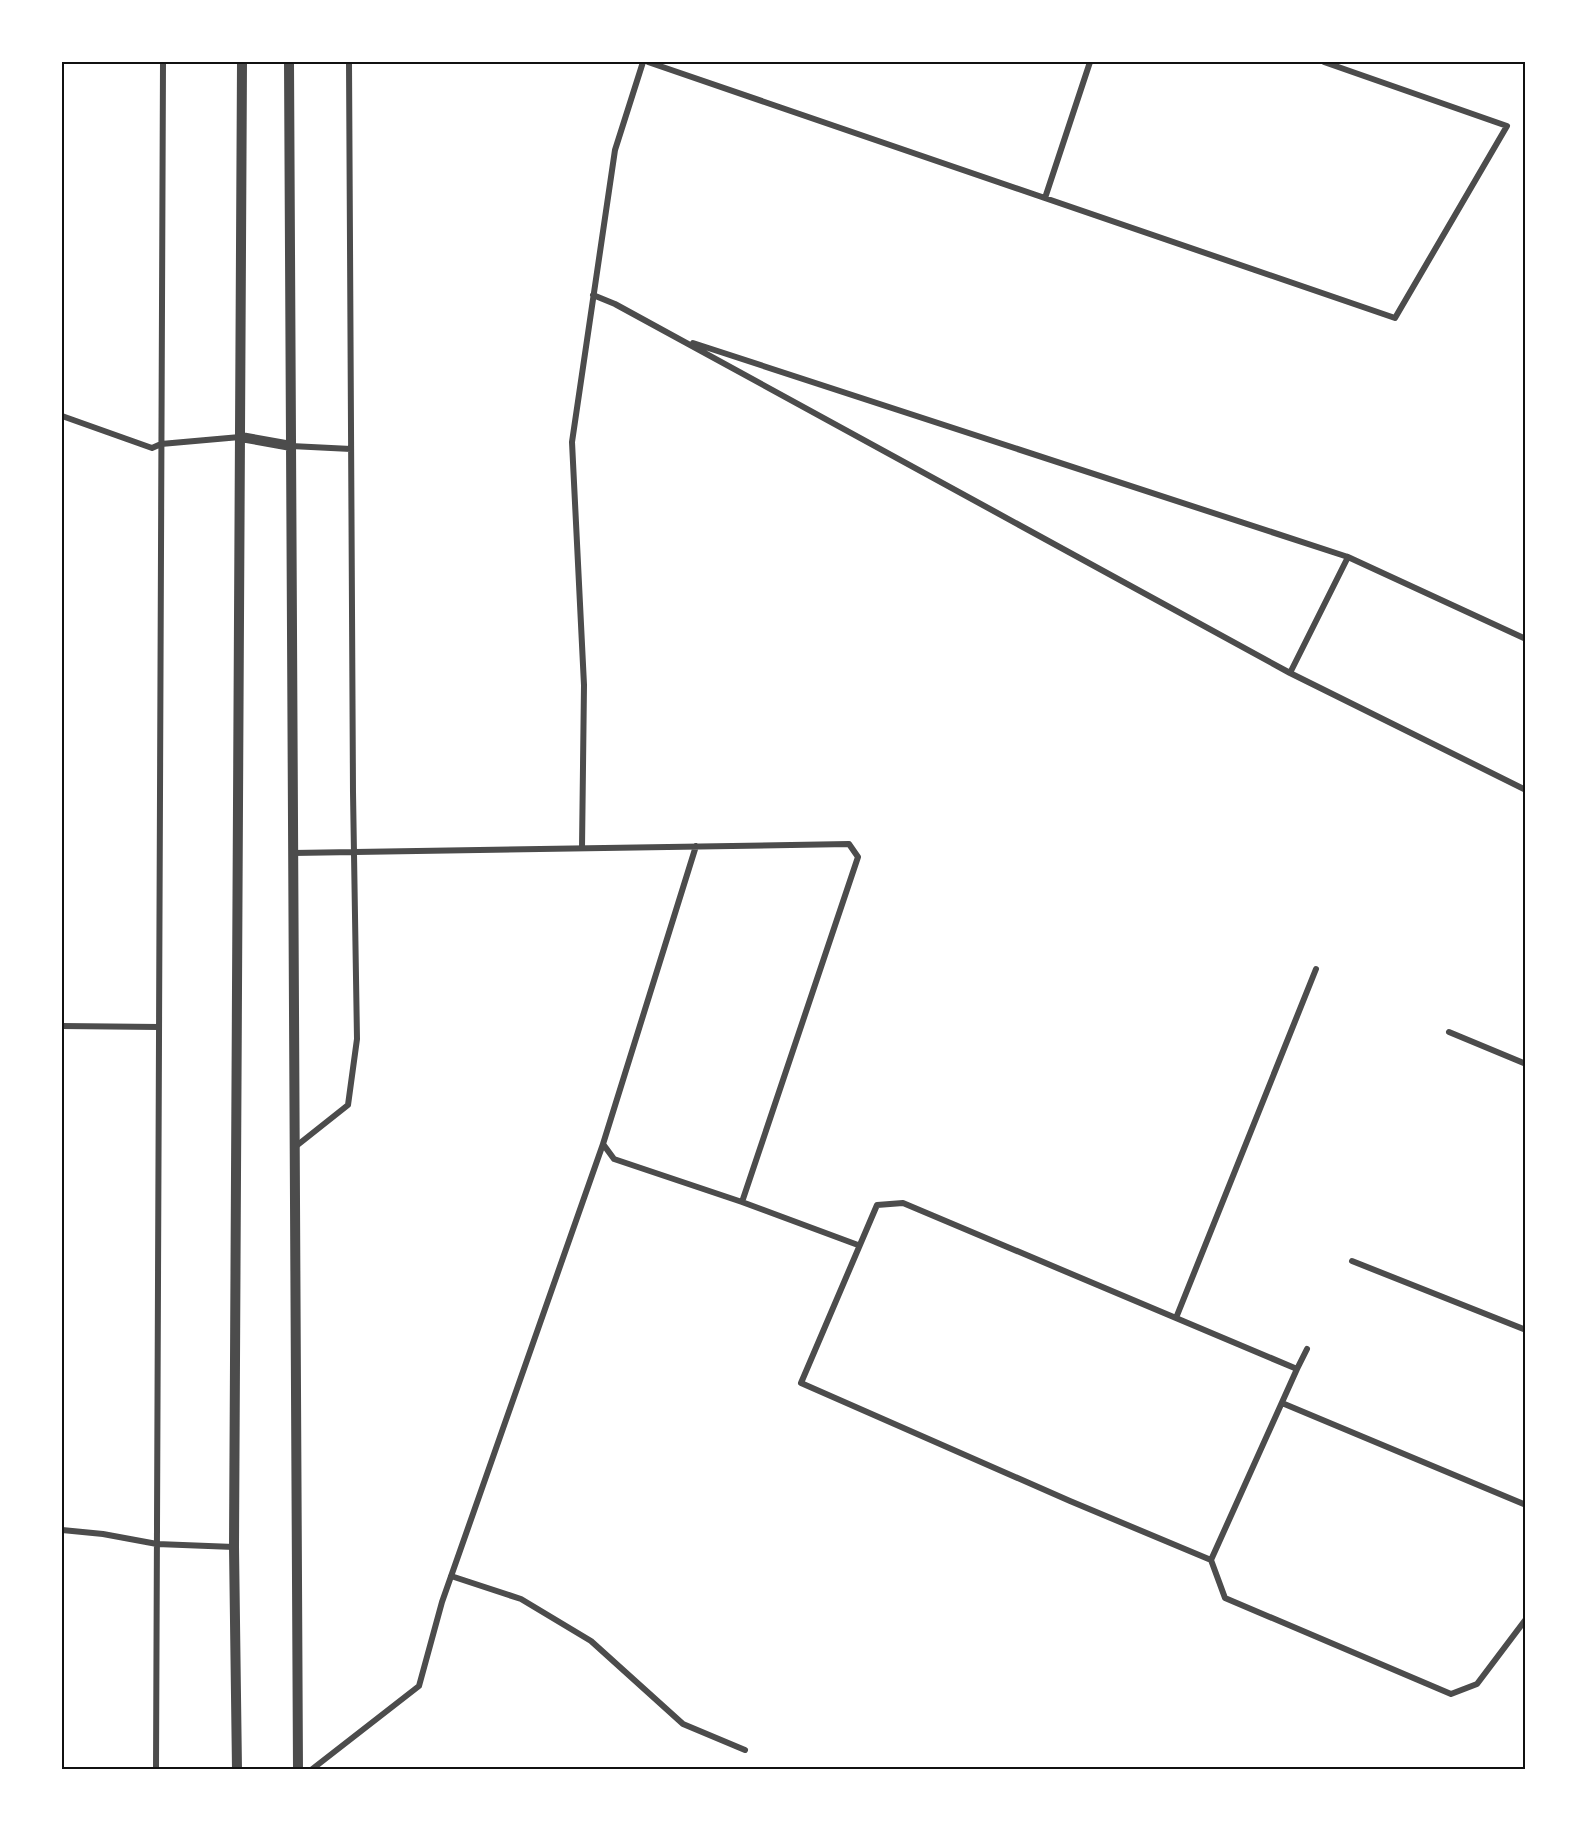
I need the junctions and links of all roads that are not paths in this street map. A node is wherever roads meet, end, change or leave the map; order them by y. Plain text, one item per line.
1 (163, 62) edge
2 (242, 62) edge
3 (289, 62) edge
4 (349, 62) edge
5 (643, 62) edge
6 (648, 62) edge
7 (1090, 62) edge
8 (1324, 62) edge
9 (1045, 198) junction
10 (593, 296) junction
11 (677, 338) junction
12 (62, 416) edge
13 (241, 437) junction
14 (161, 444) junction
15 (291, 446) junction
16 (351, 448) junction
17 (1348, 557) junction
18 (1526, 639) edge
19 (1290, 673) junction
20 (1526, 790) edge
21 (696, 846) junction
22 (582, 848) junction
23 (293, 853) junction
24 (356, 853) junction
25 (1316, 969) dead end
26 (62, 1026) edge
27 (159, 1027) junction
28 (1449, 1032) dead end
29 (1526, 1064) edge
30 (603, 1144) junction
31 (294, 1148) junction
32 (742, 1202) junction
33 (858, 1245) junction
34 (1352, 1261) dead end
35 (1176, 1318) junction
36 (1526, 1330) edge
37 (1307, 1349) dead end
38 (1297, 1369) junction
39 (1282, 1403) junction
40 (1526, 1504) edge
41 (62, 1530) edge
42 (157, 1544) junction
43 (234, 1547) junction
44 (1211, 1560) junction
45 (451, 1576) junction
46 (1526, 1619) edge
47 (745, 1750) dead end
48 (156, 1770) edge
49 (237, 1770) edge
50 (298, 1770) edge
51 (312, 1770) edge

1 - 14 street
2 - 13 street
3 - 15 street
4 - 16 street
5 - 10 street
6 - 9 street
7 - 9 street
8 - 9 street
10 - 11 street
10 - 22 street
11 - 17 street
11 - 19 street
12 - 14 street
13 - 14 street
13 - 15 street
13 - 43 street
14 - 27 street
15 - 16 street
15 - 23 street
16 - 24 street
17 - 18 street
17 - 19 street
19 - 20 street
21 - 22 street
21 - 30 street
21 - 32 street
22 - 24 street
23 - 24 street
23 - 31 street
24 - 31 street
25 - 35 street
26 - 27 street
27 - 42 street
28 - 29 street
30 - 32 street
30 - 45 street
31 - 50 street
32 - 33 street
33 - 35 street
33 - 44 street
34 - 36 street
35 - 38 street
37 - 38 street
38 - 39 street
39 - 40 street
39 - 44 street
41 - 42 street
42 - 43 street
42 - 48 street
43 - 49 street
44 - 46 street
45 - 47 street
45 - 51 street

